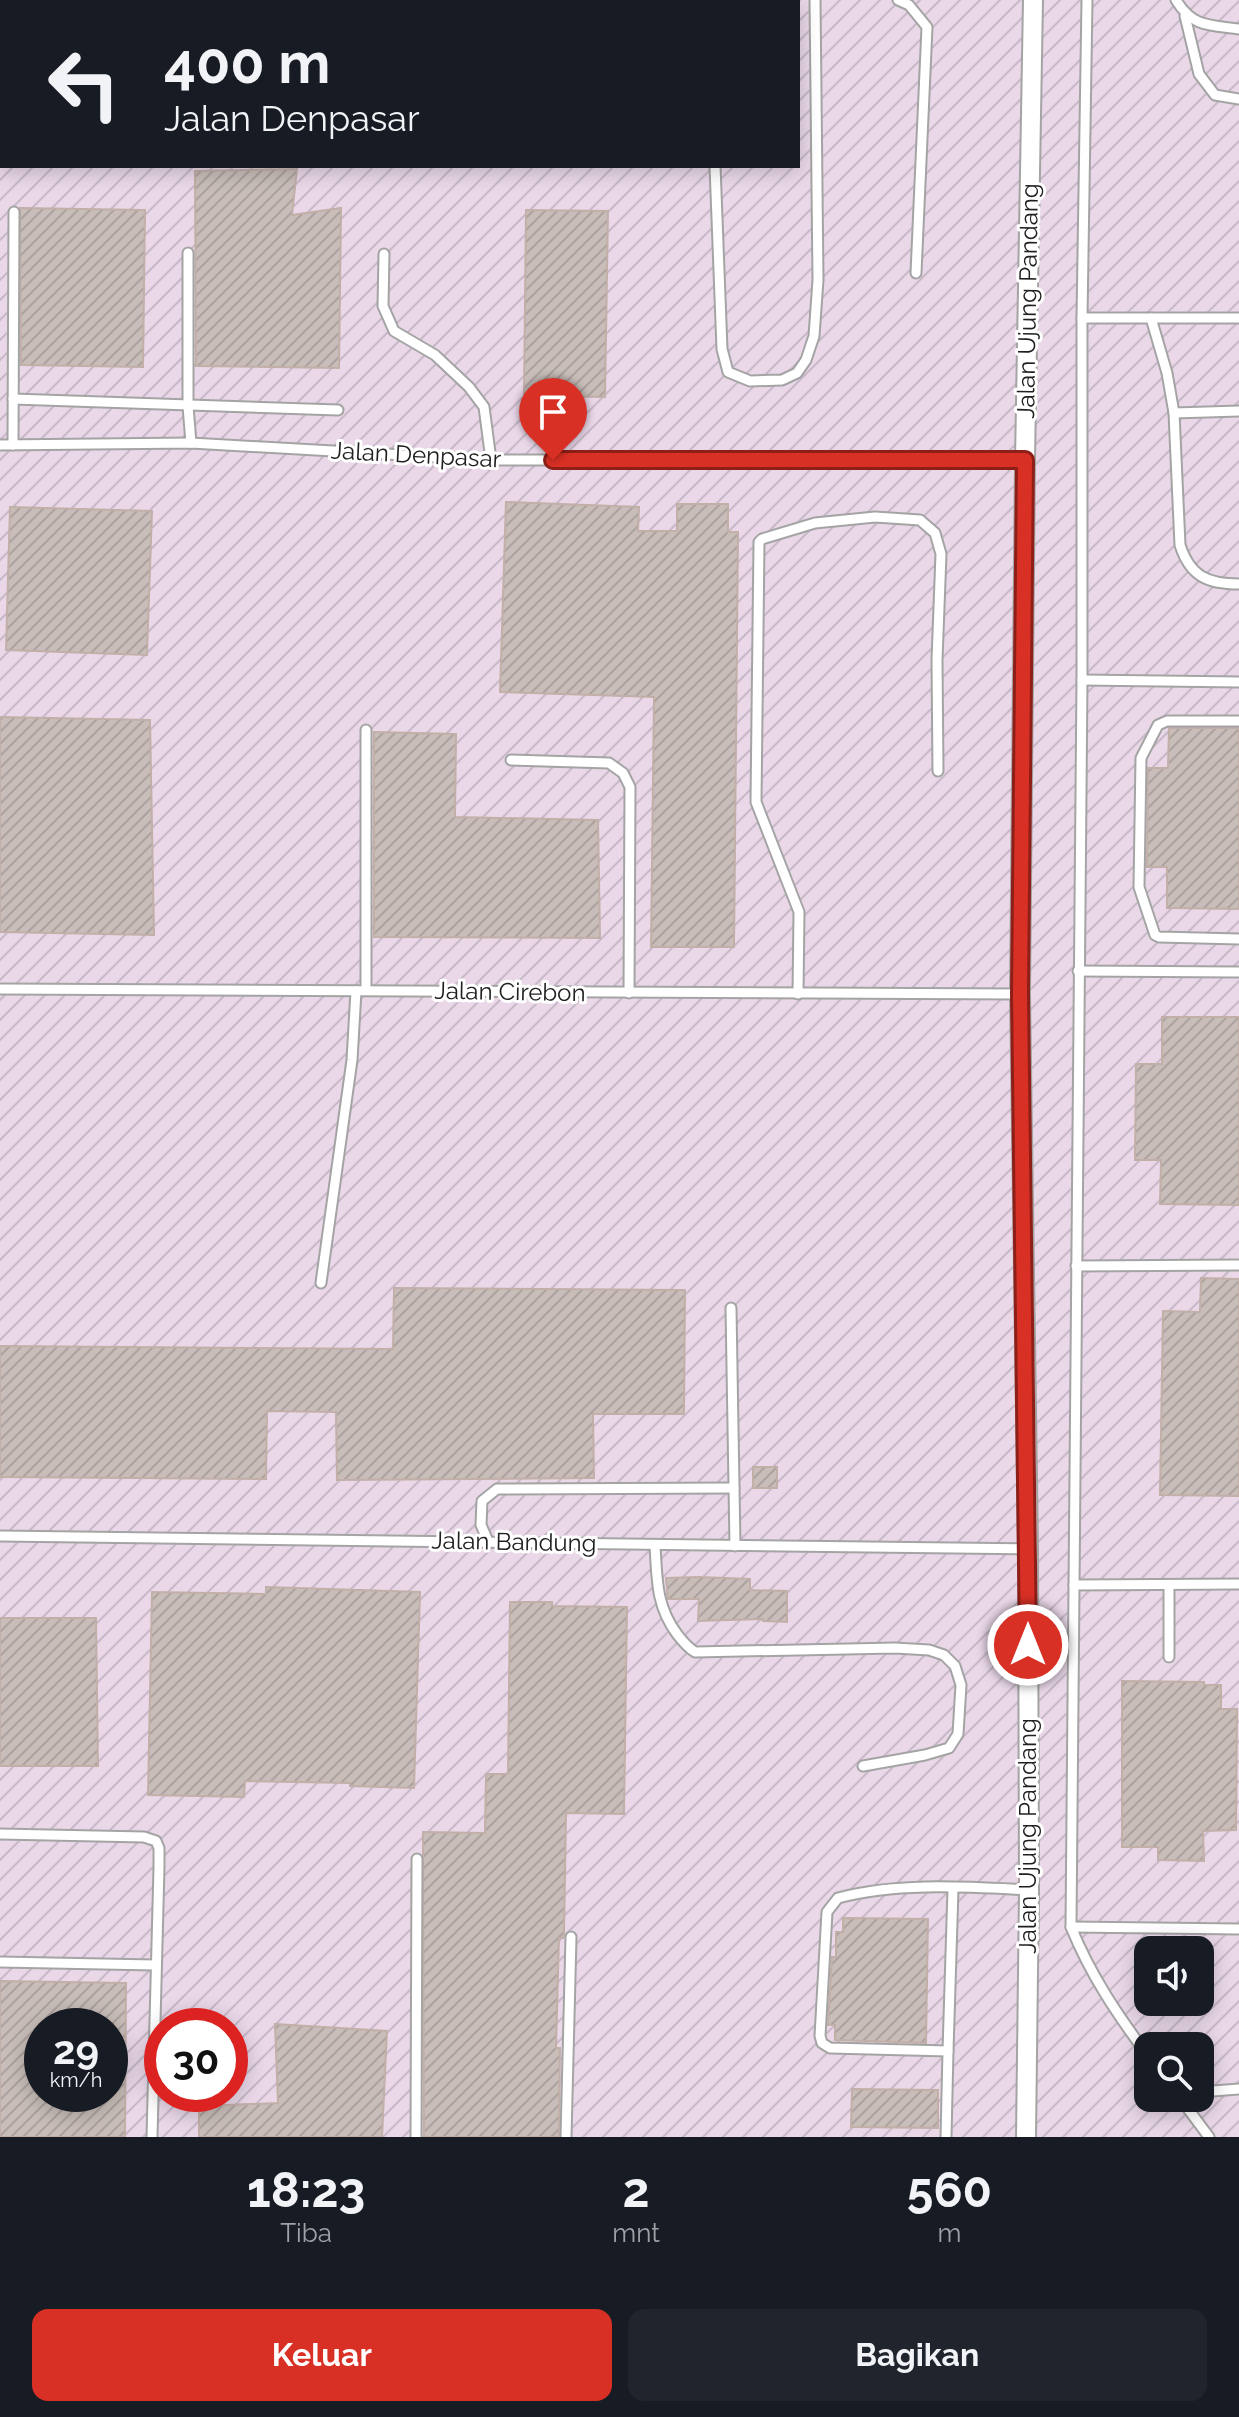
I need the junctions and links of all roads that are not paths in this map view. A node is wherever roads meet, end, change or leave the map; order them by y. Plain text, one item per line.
1 (815, 0) edge
2 (898, 0) edge
3 (1033, 0) edge
4 (1087, 0) edge
5 (1176, 0) edge
6 (1185, 16) junction
7 (1239, 29) edge
8 (1239, 99) edge
9 (715, 168) edge
10 (14, 212) dead end
11 (188, 253) dead end
12 (384, 254) dead end
13 (916, 273) dead end
14 (1082, 318) junction
15 (1151, 318) junction
16 (1239, 318) edge
17 (13, 399) junction
18 (188, 406) junction
19 (338, 410) dead end
20 (1239, 411) edge
21 (1174, 413) junction
22 (191, 443) junction
23 (0, 445) edge
24 (13, 445) junction
25 (491, 460) junction
26 (1025, 460) junction
27 (1239, 584) edge
28 (1082, 680) junction
29 (1239, 682) edge
30 (1239, 721) edge
31 (366, 730) dead end
32 (511, 760) dead end
33 (938, 771) dead end
34 (1239, 939) edge
35 (1078, 971) junction
36 (1239, 972) edge
37 (0, 989) edge
38 (361, 990) junction
39 (629, 993) junction
40 (798, 994) junction
41 (1020, 994) junction
42 (1239, 1265) edge
43 (1076, 1266) junction
44 (321, 1283) dead end
45 (731, 1308) dead end
46 (734, 1488) junction
47 (0, 1536) edge
48 (488, 1541) junction
49 (655, 1545) junction
50 (735, 1546) junction
51 (1028, 1549) junction
52 (1239, 1584) edge
53 (1074, 1585) junction
54 (1169, 1585) junction
55 (1169, 1657) dead end
56 (863, 1766) dead end
57 (0, 1834) edge
58 (417, 1859) dead end
59 (953, 1889) junction
60 (1029, 1890) junction
61 (1071, 1927) junction
62 (1239, 1929) edge
63 (571, 1937) dead end
64 (0, 1962) edge
65 (155, 1965) junction
66 (1134, 2037) edge
67 (948, 2051) junction
68 (1239, 2089) edge
69 (1214, 2091) edge
70 (1190, 2112) edge
71 (152, 2137) edge
72 (416, 2137) edge
73 (566, 2137) edge
74 (946, 2137) edge
75 (1026, 2137) edge
76 (1209, 2137) edge

1 - 9 lane
2 - 13 lane
3 - 26 street, Jalan Ujung Pandang
4 - 14 lane
5 - 6 lane
6 - 7 lane
6 - 8 lane
10 - 17 lane
11 - 18 lane
12 - 25 lane
14 - 15 lane
14 - 28 lane
15 - 16 lane
15 - 21 lane
17 - 18 lane
17 - 24 lane
18 - 19 lane
18 - 22 lane
20 - 21 lane
21 - 27 lane
22 - 24 lane, Jalan Denpasar
22 - 25 lane, Jalan Denpasar
23 - 24 lane, Jalan Denpasar
25 - 26 lane, Jalan Denpasar
26 - 41 street, Jalan Ujung Pandang
28 - 29 lane
28 - 35 lane
30 - 34 lane
31 - 38 lane
32 - 39 lane
33 - 40 lane
35 - 36 lane
35 - 43 lane
37 - 38 lane, Jalan Cirebon
38 - 39 lane, Jalan Cirebon
38 - 44 lane
39 - 40 lane, Jalan Cirebon
40 - 41 lane, Jalan Cirebon
41 - 51 street, Jalan Ujung Pandang
42 - 43 lane
43 - 53 lane
45 - 46 lane
46 - 48 lane
46 - 50 lane
47 - 48 lane, Jalan Bandung
48 - 49 lane, Jalan Bandung
49 - 50 lane, Jalan Bandung
49 - 56 lane
50 - 51 lane, Jalan Bandung
51 - 60 street, Jalan Ujung Pandang
52 - 54 lane
53 - 54 lane
53 - 61 lane
54 - 55 lane
57 - 65 lane
58 - 72 lane
59 - 60 lane
59 - 67 lane
59 - 67 lane
60 - 75 street, Jalan Ujung Pandang
61 - 62 lane
61 - 66 lane
63 - 73 lane
64 - 65 lane
65 - 71 lane
67 - 74 lane
68 - 69 lane
70 - 76 lane

